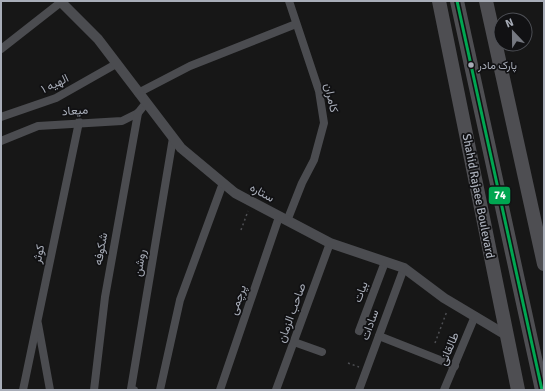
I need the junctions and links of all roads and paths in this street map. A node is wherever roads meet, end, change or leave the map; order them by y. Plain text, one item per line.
1 (289, 1) edge
2 (439, 1) edge
3 (457, 1) edge
4 (486, 1) edge
5 (60, 2) edge
6 (296, 24) junction
7 (1, 49) edge
8 (116, 64) junction
9 (138, 93) junction
10 (146, 104) junction
11 (138, 113) junction
12 (1, 117) edge
13 (79, 122) junction
14 (173, 138) junction
15 (1, 141) edge
16 (223, 183) junction
17 (251, 202) junction
18 (283, 219) junction
19 (241, 230) dead end
20 (330, 243) junction
21 (385, 262) junction
22 (544, 264) edge
23 (404, 268) junction
24 (450, 302) junction
25 (475, 316) junction
26 (37, 319) junction
27 (359, 331) dead end
28 (506, 335) junction
29 (379, 336) junction
30 (294, 342) junction
31 (435, 343) dead end
32 (322, 352) dead end
33 (540, 360) edge
34 (348, 363) dead end
35 (455, 366) junction
36 (367, 369) junction
37 (23, 390) edge
38 (50, 390) edge
39 (94, 390) edge
40 (134, 390) edge
41 (160, 390) edge
42 (220, 390) edge
43 (276, 390) edge
44 (359, 390) edge
45 (444, 390) edge
46 (518, 390) edge
47 (542, 390) edge

1 - 6 street, کامران
2 - 28 highway, Shahid Rajaee Boulevard
3 - 33 highway, Shahid Rajaee Boulevard
4 - 22 highway
5 - 7 street
5 - 8 street, ستاره
6 - 9 street
6 - 18 street, کامران
8 - 9 street, ستاره
8 - 12 street, الهیه ۱
9 - 10 street, ستاره
10 - 11 street, میعاد
10 - 14 street, ستاره
11 - 13 street, میعاد
11 - 39 street, شکوفه
13 - 15 street, میعاد
13 - 26 street, کوثر
14 - 16 street, ستاره
14 - 40 street, روشن
16 - 17 street, ستاره
16 - 41 street
17 - 18 street, ستاره
17 - 19 path
18 - 20 street, ستاره
18 - 42 street, پرچمی
20 - 21 street, ستاره
20 - 30 street, صاحب الزمان
21 - 23 street, ستاره
21 - 27 street, بیات
23 - 24 street, ستاره
23 - 29 street, سادات
24 - 25 street, ستاره
24 - 31 path
25 - 28 street, ستاره
25 - 35 street, طالقانی
26 - 37 street
26 - 38 street, کوثر
28 - 46 highway, Shahid Rajaee Boulevard
29 - 35 street
29 - 36 street, سادات
30 - 32 street
30 - 43 street, صاحب الزمان
33 - 47 highway, Shahid Rajaee Boulevard
34 - 36 path
35 - 45 street, طالقانی
36 - 44 street, سادات

